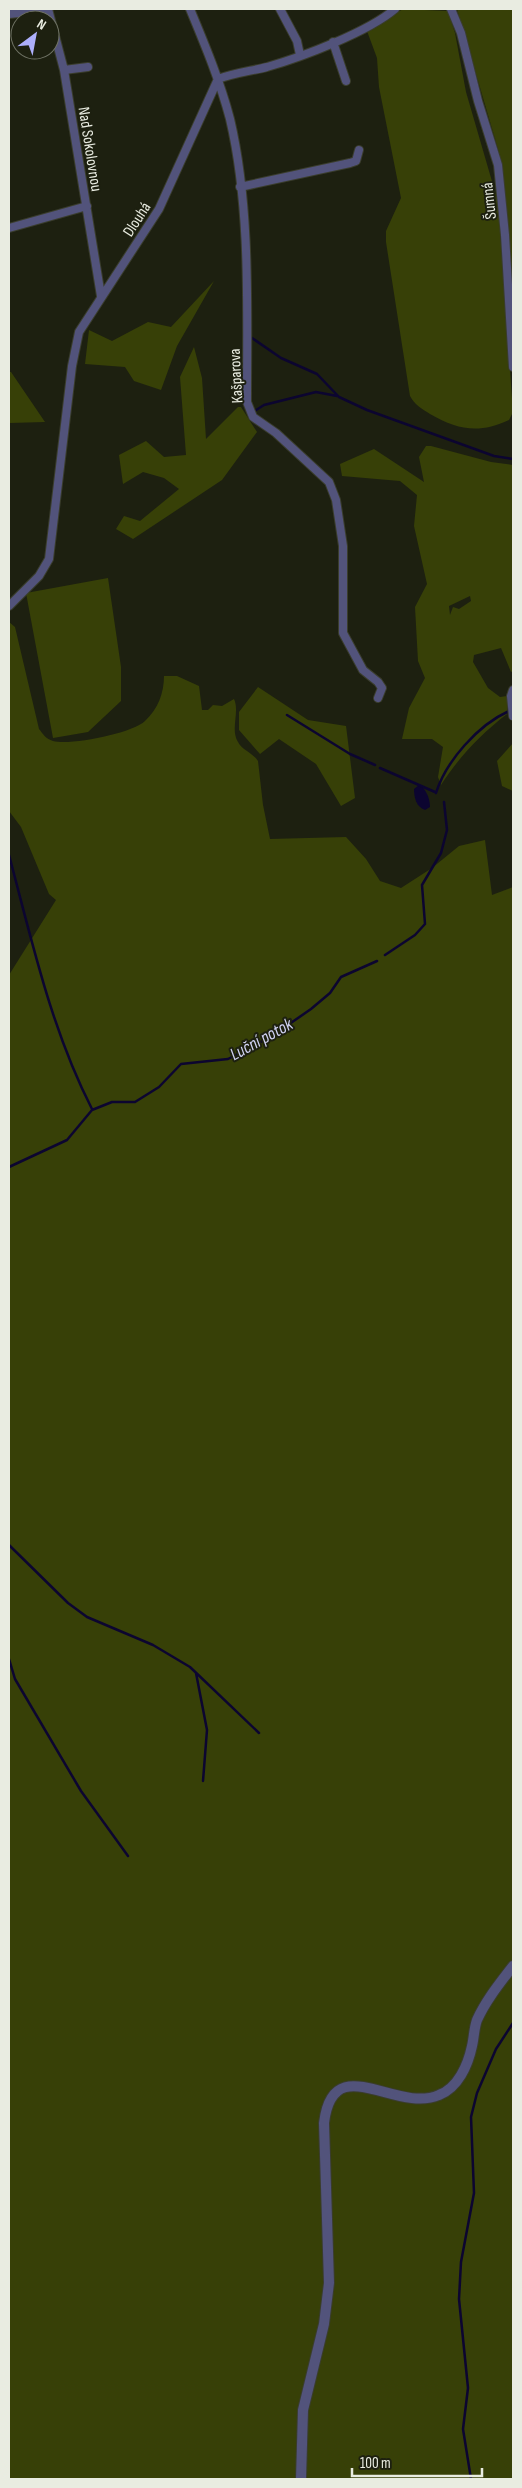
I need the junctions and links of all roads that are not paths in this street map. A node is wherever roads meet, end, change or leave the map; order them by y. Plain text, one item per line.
1 (190, 9) edge
2 (280, 9) edge
3 (395, 9) edge
4 (451, 9) edge
5 (333, 42) junction
6 (60, 55) edge
7 (300, 55) junction
8 (88, 67) dead end
9 (64, 70) junction
10 (218, 79) junction
11 (346, 81) dead end
12 (359, 150) dead end
13 (240, 187) junction
14 (87, 206) junction
15 (9, 228) edge
16 (101, 296) junction
17 (513, 367) edge
18 (9, 606) edge
19 (513, 690) edge
20 (378, 698) dead end
21 (513, 716) edge
22 (513, 1966) edge
23 (301, 2479) edge

1 - 10 street, Kašparova
2 - 7 street
3 - 5 street
4 - 17 street, Šumná
5 - 7 street
5 - 11 street
6 - 9 street, Nad Sokolovnou
7 - 10 street
8 - 9 street
9 - 14 street, Nad Sokolovnou
10 - 13 street, Kašparova
10 - 16 street, Dlouhá
12 - 13 street
13 - 20 street, Kašparova
14 - 15 street
14 - 16 street, Nad Sokolovnou
16 - 18 street, Dlouhá
19 - 21 street
22 - 23 street

